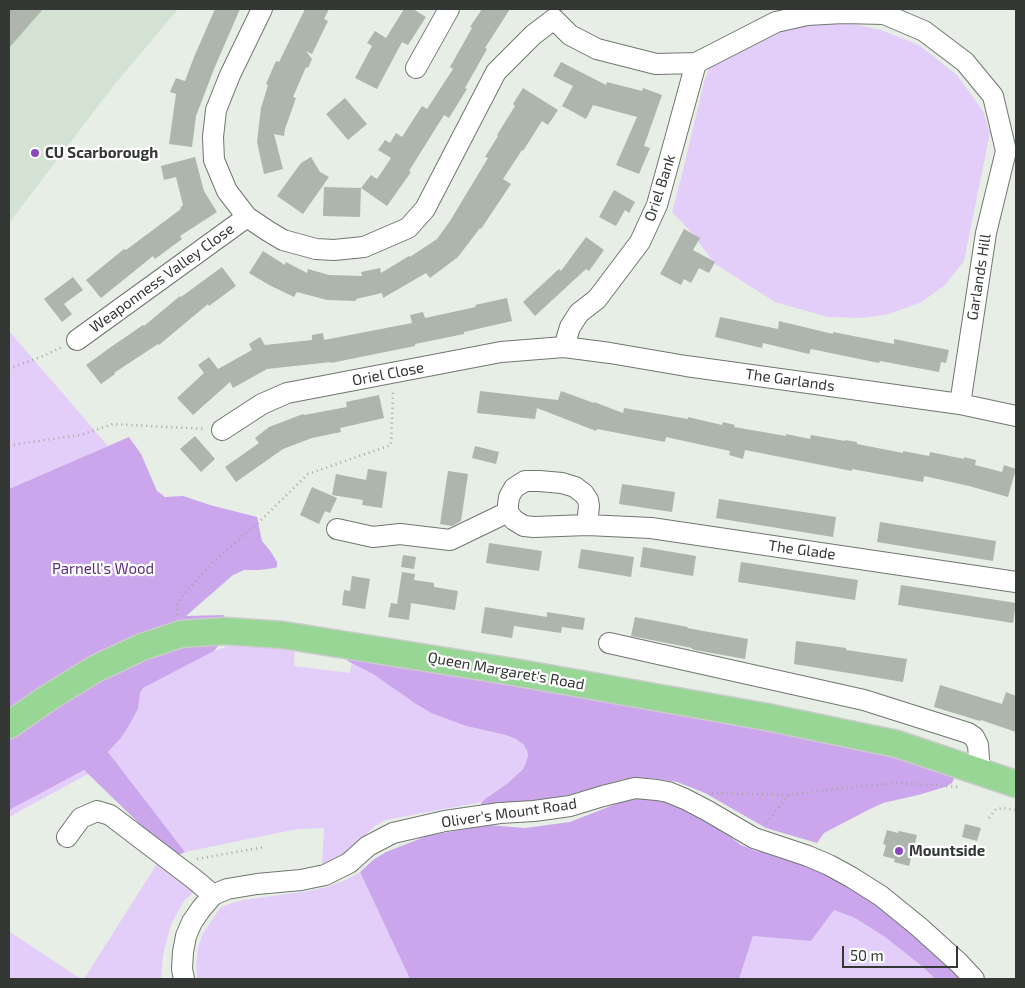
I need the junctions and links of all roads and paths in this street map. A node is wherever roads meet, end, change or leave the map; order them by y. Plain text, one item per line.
1 (262, 9) edge
2 (449, 9) edge
3 (553, 14) edge
4 (696, 63) junction
5 (416, 68) dead end
6 (1011, 152) edge
7 (247, 216) junction
8 (77, 340) joint
9 (564, 348) junction
10 (9, 369) edge
11 (393, 372) junction
12 (960, 404) junction
13 (1016, 416) edge
14 (222, 430) joint
15 (9, 446) edge
16 (508, 512) junction
17 (587, 525) junction
18 (337, 530) dead end
19 (1016, 582) edge
20 (181, 634) junction
21 (609, 643) dead end
22 (9, 725) edge
23 (971, 780) junction
24 (1016, 784) edge
25 (705, 793) dead end
26 (789, 795) junction
27 (1016, 810) edge
28 (989, 818) dead end
29 (67, 837) dead end
30 (754, 838) junction
31 (264, 847) dead end
32 (180, 869) junction
33 (213, 895) junction
34 (184, 979) edge
35 (974, 979) edge

1 - 7 street
2 - 5 street
3 - 4 street
3 - 7 street
4 - 6 street
4 - 9 street, Oriel Bank
6 - 12 street, Garlands Hill
7 - 8 street, Weaponness Valley Close
8 - 10 path
9 - 11 street, Oriel Close
9 - 12 street, The Garlands
11 - 14 street, Oriel Close
11 - 20 path
12 - 13 street, The Garlands
14 - 15 path
16 - 17 street, The Glade
16 - 17 street
16 - 18 street
17 - 19 street, The Glade
20 - 22 main road, Queen Margaret's Road
20 - 23 main road, Queen Margaret's Road
21 - 23 street
23 - 24 main road, Queen Margaret's Road
23 - 26 path
25 - 26 path
26 - 30 path
27 - 28 path
29 - 32 street
30 - 33 street, Oliver's Mount Road
30 - 35 street, Oliver's Mount Road
31 - 32 path
32 - 33 street
33 - 34 street

